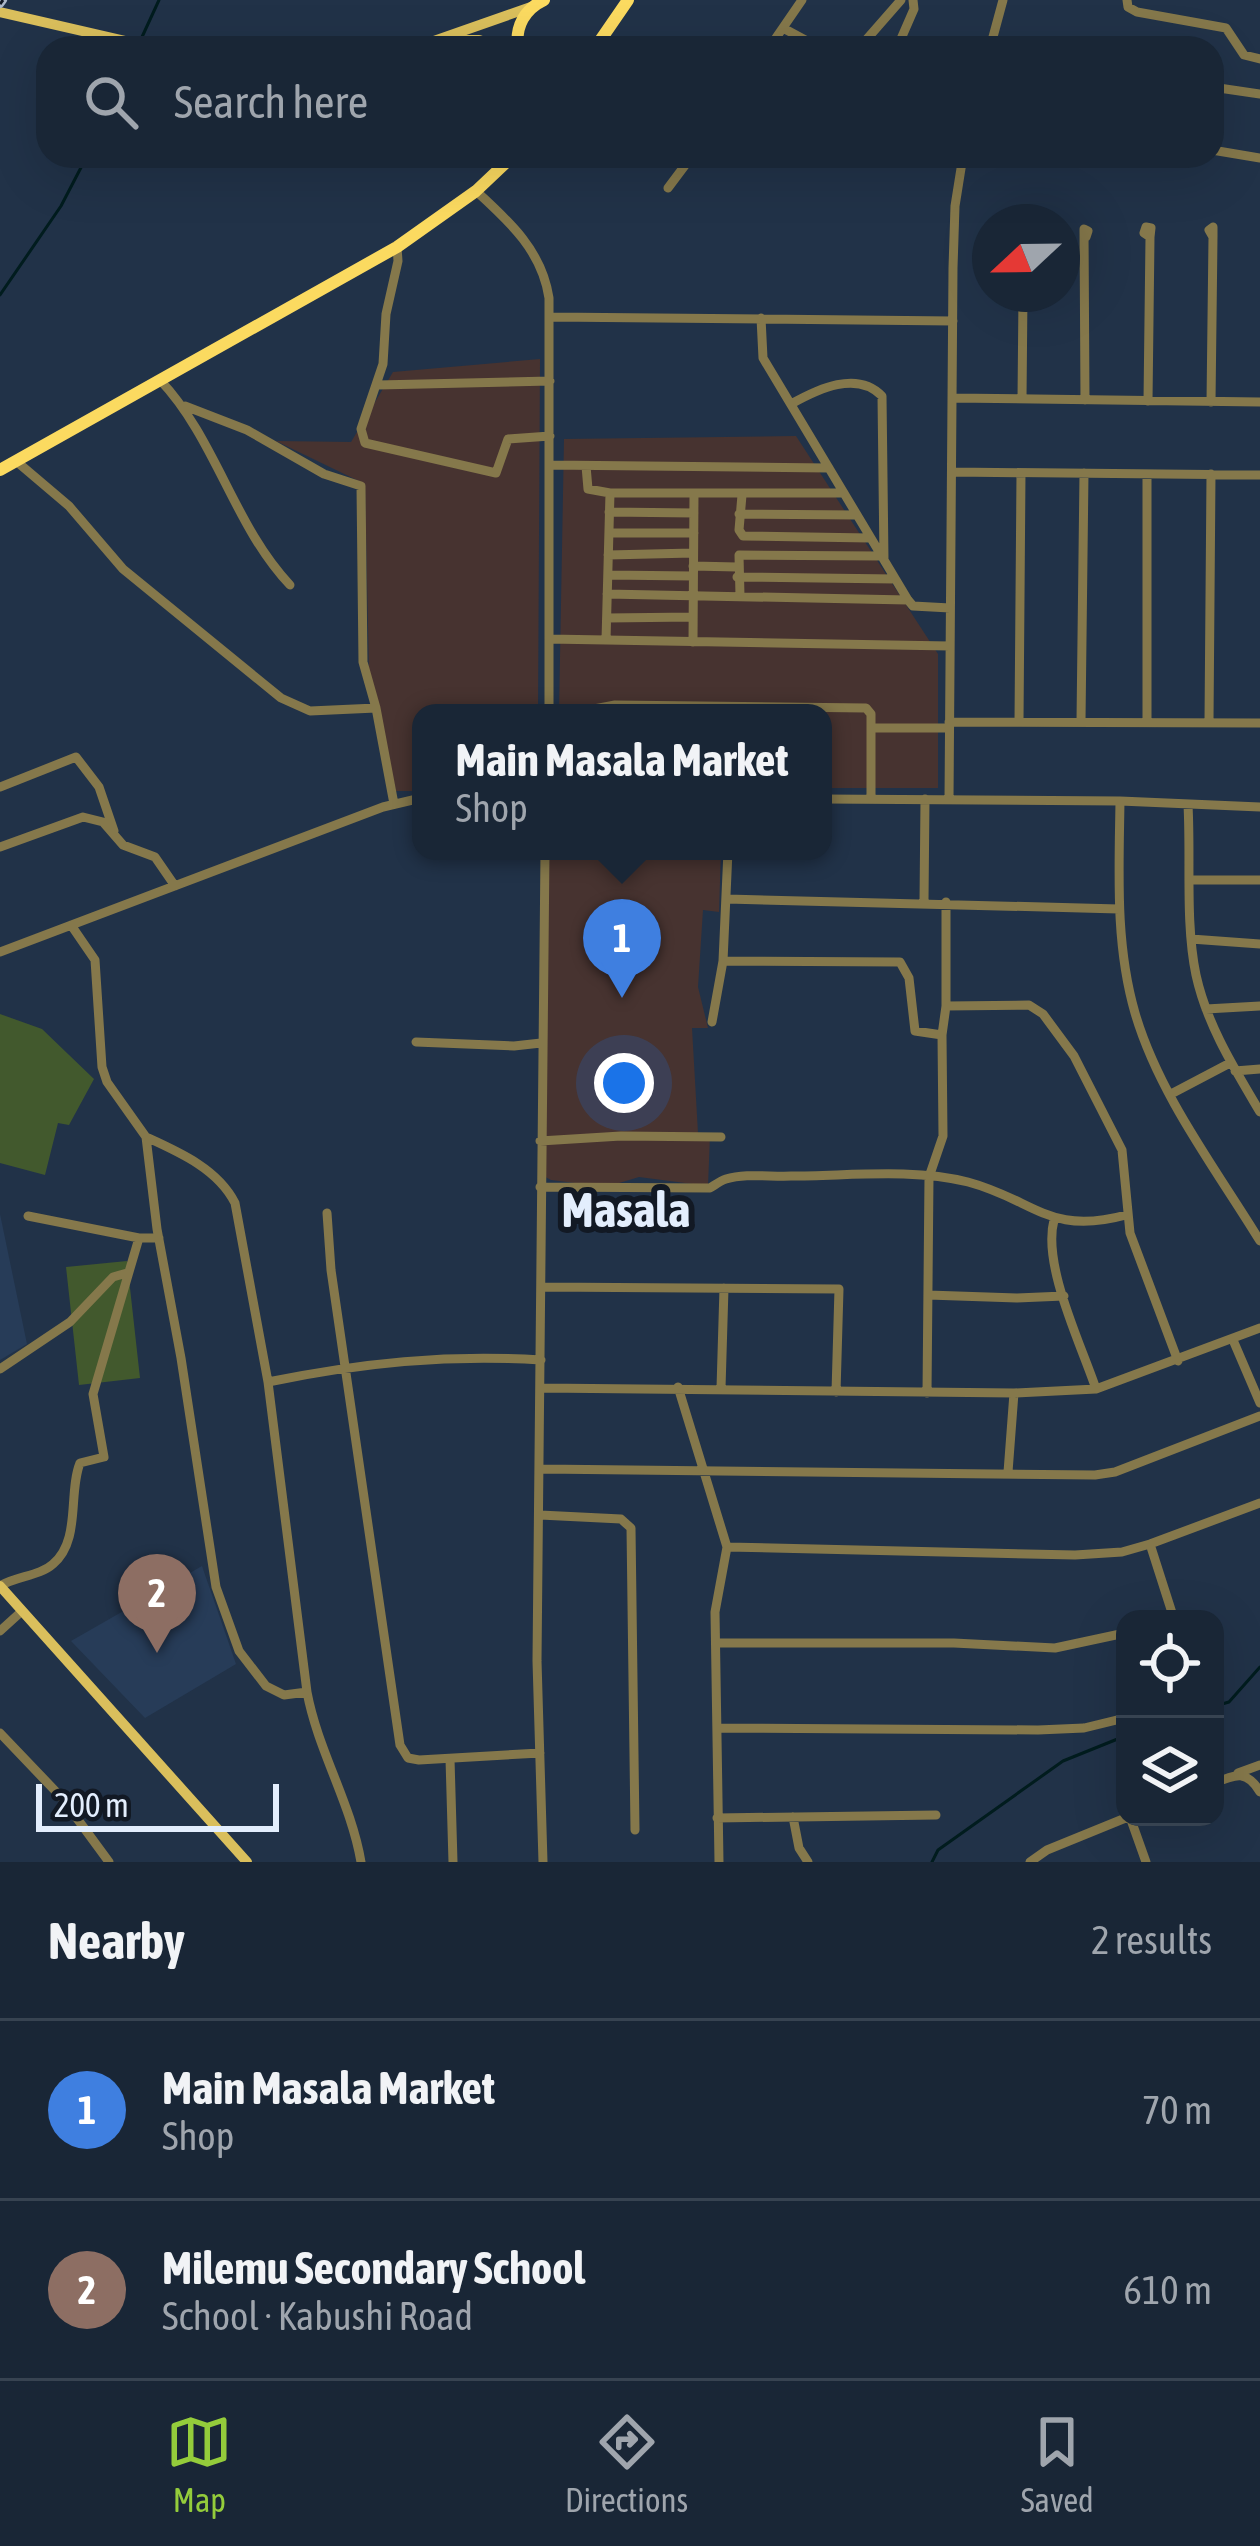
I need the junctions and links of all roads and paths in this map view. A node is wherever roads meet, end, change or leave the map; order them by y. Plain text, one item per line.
1 (628, 0) edge
2 (802, 0) edge
3 (901, 0) edge
4 (913, 0) edge
5 (1003, 0) edge
6 (1127, 0) edge
7 (537, 3) edge
8 (0, 12) edge
9 (783, 28) junction
10 (104, 36) edge
11 (455, 36) edge
12 (518, 36) edge
13 (604, 36) edge
14 (777, 36) edge
15 (798, 36) edge
16 (870, 36) edge
17 (902, 36) edge
18 (993, 36) edge
19 (1260, 59) edge
20 (1224, 89) edge
21 (1260, 94) edge
22 (1224, 152) edge
23 (1260, 158) edge
24 (500, 168) edge
25 (683, 168) edge
26 (961, 168) edge
27 (668, 188) dead end
28 (476, 191) junction
29 (1087, 237) dead end
30 (1150, 237) dead end
31 (1213, 237) dead end
32 (397, 247) junction
33 (1023, 312) edge
34 (551, 317) junction
35 (761, 318) junction
36 (953, 321) junction
37 (160, 380) junction
38 (550, 381) junction
39 (378, 385) junction
40 (953, 398) junction
41 (1022, 399) junction
42 (1085, 400) junction
43 (1148, 401) junction
44 (1211, 402) junction
45 (1260, 402) edge
46 (791, 404) junction
47 (184, 406) junction
48 (550, 436) junction
49 (16, 461) junction
50 (550, 465) junction
51 (586, 466) junction
52 (829, 468) junction
53 (0, 470) edge
54 (952, 472) junction
55 (1021, 472) junction
56 (1084, 473) junction
57 (1147, 474) junction
58 (1211, 474) junction
59 (1260, 475) edge
60 (610, 493) junction
61 (844, 493) junction
62 (694, 494) junction
63 (742, 495) junction
64 (609, 512) junction
65 (694, 513) junction
66 (739, 514) junction
67 (856, 515) junction
68 (609, 533) junction
69 (694, 533) junction
70 (869, 538) junction
71 (694, 553) junction
72 (608, 555) junction
73 (882, 558) junction
74 (693, 571) junction
75 (737, 572) junction
76 (608, 575) junction
77 (895, 578) junction
78 (290, 585) dead end
79 (607, 595) junction
80 (693, 595) junction
81 (740, 596) junction
82 (908, 600) junction
83 (950, 608) junction
84 (693, 617) junction
85 (607, 618) junction
86 (549, 639) junction
87 (606, 640) junction
88 (693, 642) junction
89 (950, 646) junction
90 (549, 704) edge
91 (832, 707) edge
92 (376, 708) junction
93 (1019, 721) junction
94 (1081, 721) junction
95 (1147, 722) junction
96 (1209, 722) junction
97 (1260, 724) edge
98 (949, 725) junction
99 (871, 728) junction
100 (0, 787) edge
101 (832, 799) edge
102 (872, 799) junction
103 (412, 800) edge
104 (925, 800) junction
105 (949, 800) junction
106 (1120, 801) junction
107 (394, 804) junction
108 (1188, 805) junction
109 (1260, 807) edge
110 (114, 831) junction
111 (0, 847) edge
112 (545, 860) edge
113 (728, 860) edge
114 (1192, 880) junction
115 (1260, 880) edge
116 (175, 886) junction
117 (728, 899) junction
118 (924, 902) junction
119 (946, 902) junction
120 (1119, 909) junction
121 (71, 925) junction
122 (1191, 939) junction
123 (1260, 944) edge
124 (0, 952) edge
125 (723, 962) junction
126 (946, 1006) junction
127 (1260, 1006) edge
128 (1206, 1009) junction
129 (712, 1022) dead end
130 (942, 1035) junction
131 (416, 1042) dead end
132 (541, 1043) junction
133 (1233, 1067) junction
134 (1260, 1069) edge
135 (1171, 1094) junction
136 (1260, 1112) edge
137 (146, 1137) junction
138 (721, 1137) dead end
139 (540, 1141) junction
140 (929, 1177) junction
141 (540, 1187) junction
142 (327, 1213) dead end
143 (1126, 1215) junction
144 (28, 1216) dead end
145 (1054, 1220) junction
146 (139, 1238) junction
147 (159, 1238) junction
148 (1260, 1241) edge
149 (127, 1273) junction
150 (542, 1287) junction
151 (724, 1288) junction
152 (928, 1295) junction
153 (1064, 1295) junction
154 (1260, 1328) edge
155 (1233, 1340) junction
156 (542, 1360) junction
157 (1178, 1361) junction
158 (346, 1366) junction
159 (0, 1369) edge
160 (268, 1382) junction
161 (678, 1387) junction
162 (542, 1388) junction
163 (721, 1388) junction
164 (1096, 1389) junction
165 (836, 1392) junction
166 (927, 1393) junction
167 (1014, 1393) junction
168 (1260, 1403) edge
169 (1260, 1417) edge
170 (542, 1469) junction
171 (705, 1470) junction
172 (1008, 1472) junction
173 (1260, 1503) edge
174 (540, 1515) junction
175 (1150, 1544) junction
176 (727, 1547) junction
177 (0, 1586) edge
178 (1170, 1610) edge
179 (22, 1611) junction
180 (0, 1630) edge
181 (1116, 1635) edge
182 (717, 1642) junction
183 (307, 1692) junction
184 (1116, 1720) edge
185 (717, 1728) junction
186 (0, 1733) edge
187 (540, 1753) junction
188 (449, 1759) junction
189 (1260, 1765) edge
190 (1238, 1773) junction
191 (1224, 1779) edge
192 (1260, 1792) edge
193 (936, 1815) dead end
194 (793, 1817) junction
195 (717, 1818) junction
196 (1116, 1822) edge
197 (1132, 1826) edge
198 (635, 1830) dead end
199 (1047, 1850) junction
200 (244, 1861) edge
201 (109, 1862) edge
202 (362, 1862) edge
203 (453, 1862) edge
204 (543, 1862) edge
205 (719, 1862) edge
206 (808, 1862) edge
207 (1030, 1862) edge
208 (1048, 1862) edge
209 (1146, 1862) edge

1 - 13 highway
2 - 9 street
3 - 16 street
4 - 17 street
5 - 18 street
6 - 19 street
7 - 11 main road
7 - 12 highway
8 - 10 main road
9 - 14 street
9 - 15 street
20 - 21 street
22 - 23 street
24 - 28 highway
25 - 27 street
26 - 36 street
28 - 32 highway
28 - 34 street
29 - 42 street
30 - 43 street
31 - 44 street
32 - 37 highway
32 - 39 street
33 - 41 street
34 - 35 street
34 - 38 street
35 - 36 street
35 - 46 street
36 - 40 street
37 - 47 street
37 - 49 highway
38 - 39 street
38 - 48 street
39 - 48 street
40 - 41 street
40 - 54 street
41 - 42 street
42 - 43 street
43 - 44 street
44 - 45 street
46 - 52 street
46 - 73 street
47 - 78 street
47 - 92 street
48 - 50 street
49 - 53 highway
49 - 92 street
50 - 51 street
50 - 86 street
51 - 52 street
51 - 60 street
52 - 61 street
54 - 55 street
54 - 83 street
55 - 56 street
55 - 93 street
56 - 57 street
56 - 94 street
57 - 58 street
57 - 95 street
58 - 59 street
58 - 96 street
60 - 62 street
60 - 64 street
61 - 63 street
61 - 67 street
62 - 63 street
62 - 65 street
63 - 66 street
64 - 65 street
64 - 68 street
65 - 69 street
66 - 67 street
66 - 70 street
67 - 70 street
68 - 69 street
68 - 72 street
69 - 71 street
70 - 73 street
71 - 72 street
71 - 74 street
72 - 76 street
73 - 75 street
73 - 77 street
74 - 75 street
74 - 76 street
74 - 80 street
75 - 77 street
75 - 81 street
76 - 79 street
77 - 82 street
79 - 80 street
79 - 85 street
80 - 81 street
80 - 84 street
81 - 82 street
82 - 83 street
83 - 89 street
84 - 85 street
84 - 88 street
85 - 87 street
86 - 87 street
86 - 90 street
87 - 88 street
88 - 89 street
89 - 98 street
91 - 99 street
92 - 107 street
93 - 94 street
93 - 98 street
94 - 95 street
95 - 96 street
96 - 97 street
98 - 99 street
98 - 105 street
99 - 102 street
100 - 110 street
101 - 102 street
102 - 104 street
103 - 107 street
104 - 105 street
104 - 118 street
105 - 106 street
106 - 108 street
106 - 120 street
107 - 116 street
108 - 109 street
108 - 114 street
110 - 111 street
110 - 116 street
112 - 132 street
113 - 117 street
114 - 115 street
114 - 122 street
116 - 121 street
117 - 118 street
117 - 125 street
118 - 119 street
119 - 120 street
119 - 126 street
120 - 135 street
121 - 124 street
121 - 137 street
122 - 123 street
122 - 128 street
125 - 129 street
125 - 130 street
126 - 130 street
126 - 143 street
127 - 128 street
128 - 133 street
130 - 140 street
131 - 132 street
132 - 139 street
133 - 134 street
133 - 135 street
133 - 136 street
135 - 148 street
137 - 147 street
137 - 160 street
138 - 139 street
139 - 141 street
140 - 141 street
140 - 145 street
140 - 152 street
141 - 150 street
142 - 158 street
143 - 145 street
143 - 157 street
144 - 146 street
145 - 153 street
146 - 147 street
146 - 149 street
147 - 183 street
149 - 159 street
149 - 177 street
150 - 151 street
150 - 156 street
151 - 163 street
151 - 165 street
152 - 153 street
152 - 166 street
153 - 164 street
154 - 155 street
155 - 157 street
155 - 168 street
156 - 158 street
156 - 162 street
157 - 164 street
158 - 160 street
158 - 188 street
160 - 183 street
161 - 162 street
161 - 163 street
161 - 171 street
162 - 170 street
163 - 165 street
164 - 167 street
165 - 166 street
166 - 167 street
167 - 172 street
169 - 172 street
170 - 171 street
170 - 174 street
171 - 172 street
171 - 176 street
173 - 175 street
174 - 187 street
174 - 198 street
175 - 176 street
175 - 178 street
176 - 182 street
177 - 179 main road
179 - 180 street
179 - 200 main road
181 - 182 street
182 - 185 street
183 - 202 street
184 - 185 street
185 - 195 street
186 - 201 street
187 - 188 street
187 - 204 street
188 - 203 street
189 - 190 street
190 - 191 street
190 - 192 street
193 - 194 street
194 - 195 street
194 - 206 street
195 - 205 street
196 - 199 street
197 - 209 street
199 - 207 street
199 - 208 street

